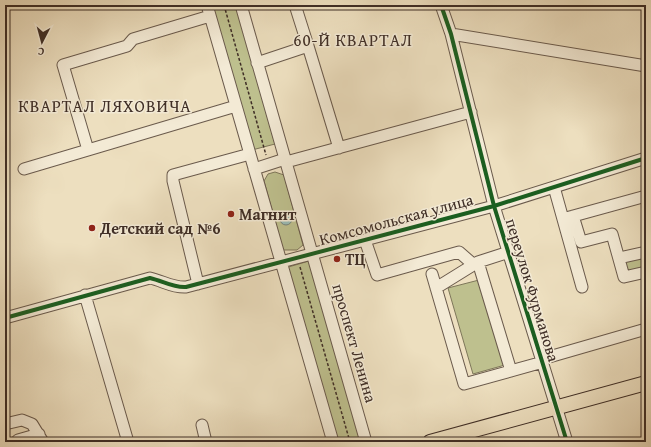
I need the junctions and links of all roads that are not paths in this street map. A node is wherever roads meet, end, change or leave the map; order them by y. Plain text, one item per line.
1 (241, 5) edge
2 (295, 5) edge
3 (441, 5) edge
4 (208, 10) edge
5 (451, 34) junction
6 (308, 46) junction
7 (257, 63) junction
8 (646, 66) edge
9 (236, 106) junction
10 (471, 112) junction
11 (339, 148) junction
12 (88, 150) junction
13 (250, 154) junction
14 (646, 158) edge
15 (286, 161) junction
16 (24, 169) dead end
17 (254, 169) junction
18 (554, 187) junction
19 (646, 196) edge
20 (494, 206) junction
21 (568, 217) junction
22 (365, 240) junction
23 (509, 252) junction
24 (646, 252) edge
25 (313, 254) junction
26 (618, 258) junction
27 (281, 262) junction
28 (476, 263) junction
29 (646, 272) edge
30 (432, 274) dead end
31 (198, 284) junction
32 (582, 287) dead end
33 (436, 288) junction
34 (85, 295) junction
35 (5, 318) edge
36 (646, 329) edge
37 (542, 360) junction
38 (511, 371) junction
39 (646, 383) edge
40 (557, 407) junction
41 (5, 424) edge
42 (202, 425) dead end
43 (41, 438) edge
44 (450, 440) edge
45 (16, 442) edge
46 (128, 442) edge
47 (206, 442) edge
48 (333, 442) edge
49 (366, 442) edge
50 (430, 442) edge
51 (566, 442) edge

1 - 7 street, проспект Ленина
2 - 6 street
3 - 5 street, переулок Фурманова
4 - 9 street
4 - 12 street
5 - 8 street
5 - 10 street, переулок Фурманова
6 - 7 street
6 - 11 street
7 - 15 street, проспект Ленина
9 - 12 street
9 - 13 street
10 - 11 street
10 - 20 street, переулок Фурманова
11 - 15 street
12 - 16 street
13 - 17 street
13 - 31 street
14 - 18 street, Комсомольская улица
15 - 17 street
15 - 25 street, проспект Ленина
17 - 27 street
18 - 20 street, Комсомольская улица
18 - 21 street
19 - 21 street
20 - 22 street, Комсомольская улица
20 - 23 street, переулок Фурманова
21 - 26 street
21 - 32 street
22 - 25 street, Комсомольская улица
22 - 28 street
23 - 28 street
23 - 37 street, переулок Фурманова
24 - 26 street
25 - 27 street
25 - 49 street, проспект Ленина
26 - 29 street
27 - 31 street
27 - 48 street
28 - 33 street
28 - 38 street
30 - 33 street
31 - 34 street
33 - 38 street
34 - 35 street
34 - 46 street
36 - 37 street
37 - 38 street
37 - 40 street, переулок Фурманова
39 - 40 main road
40 - 44 main road
40 - 51 street, переулок Фурманова
41 - 43 street
42 - 47 street
43 - 45 street
44 - 50 main road

